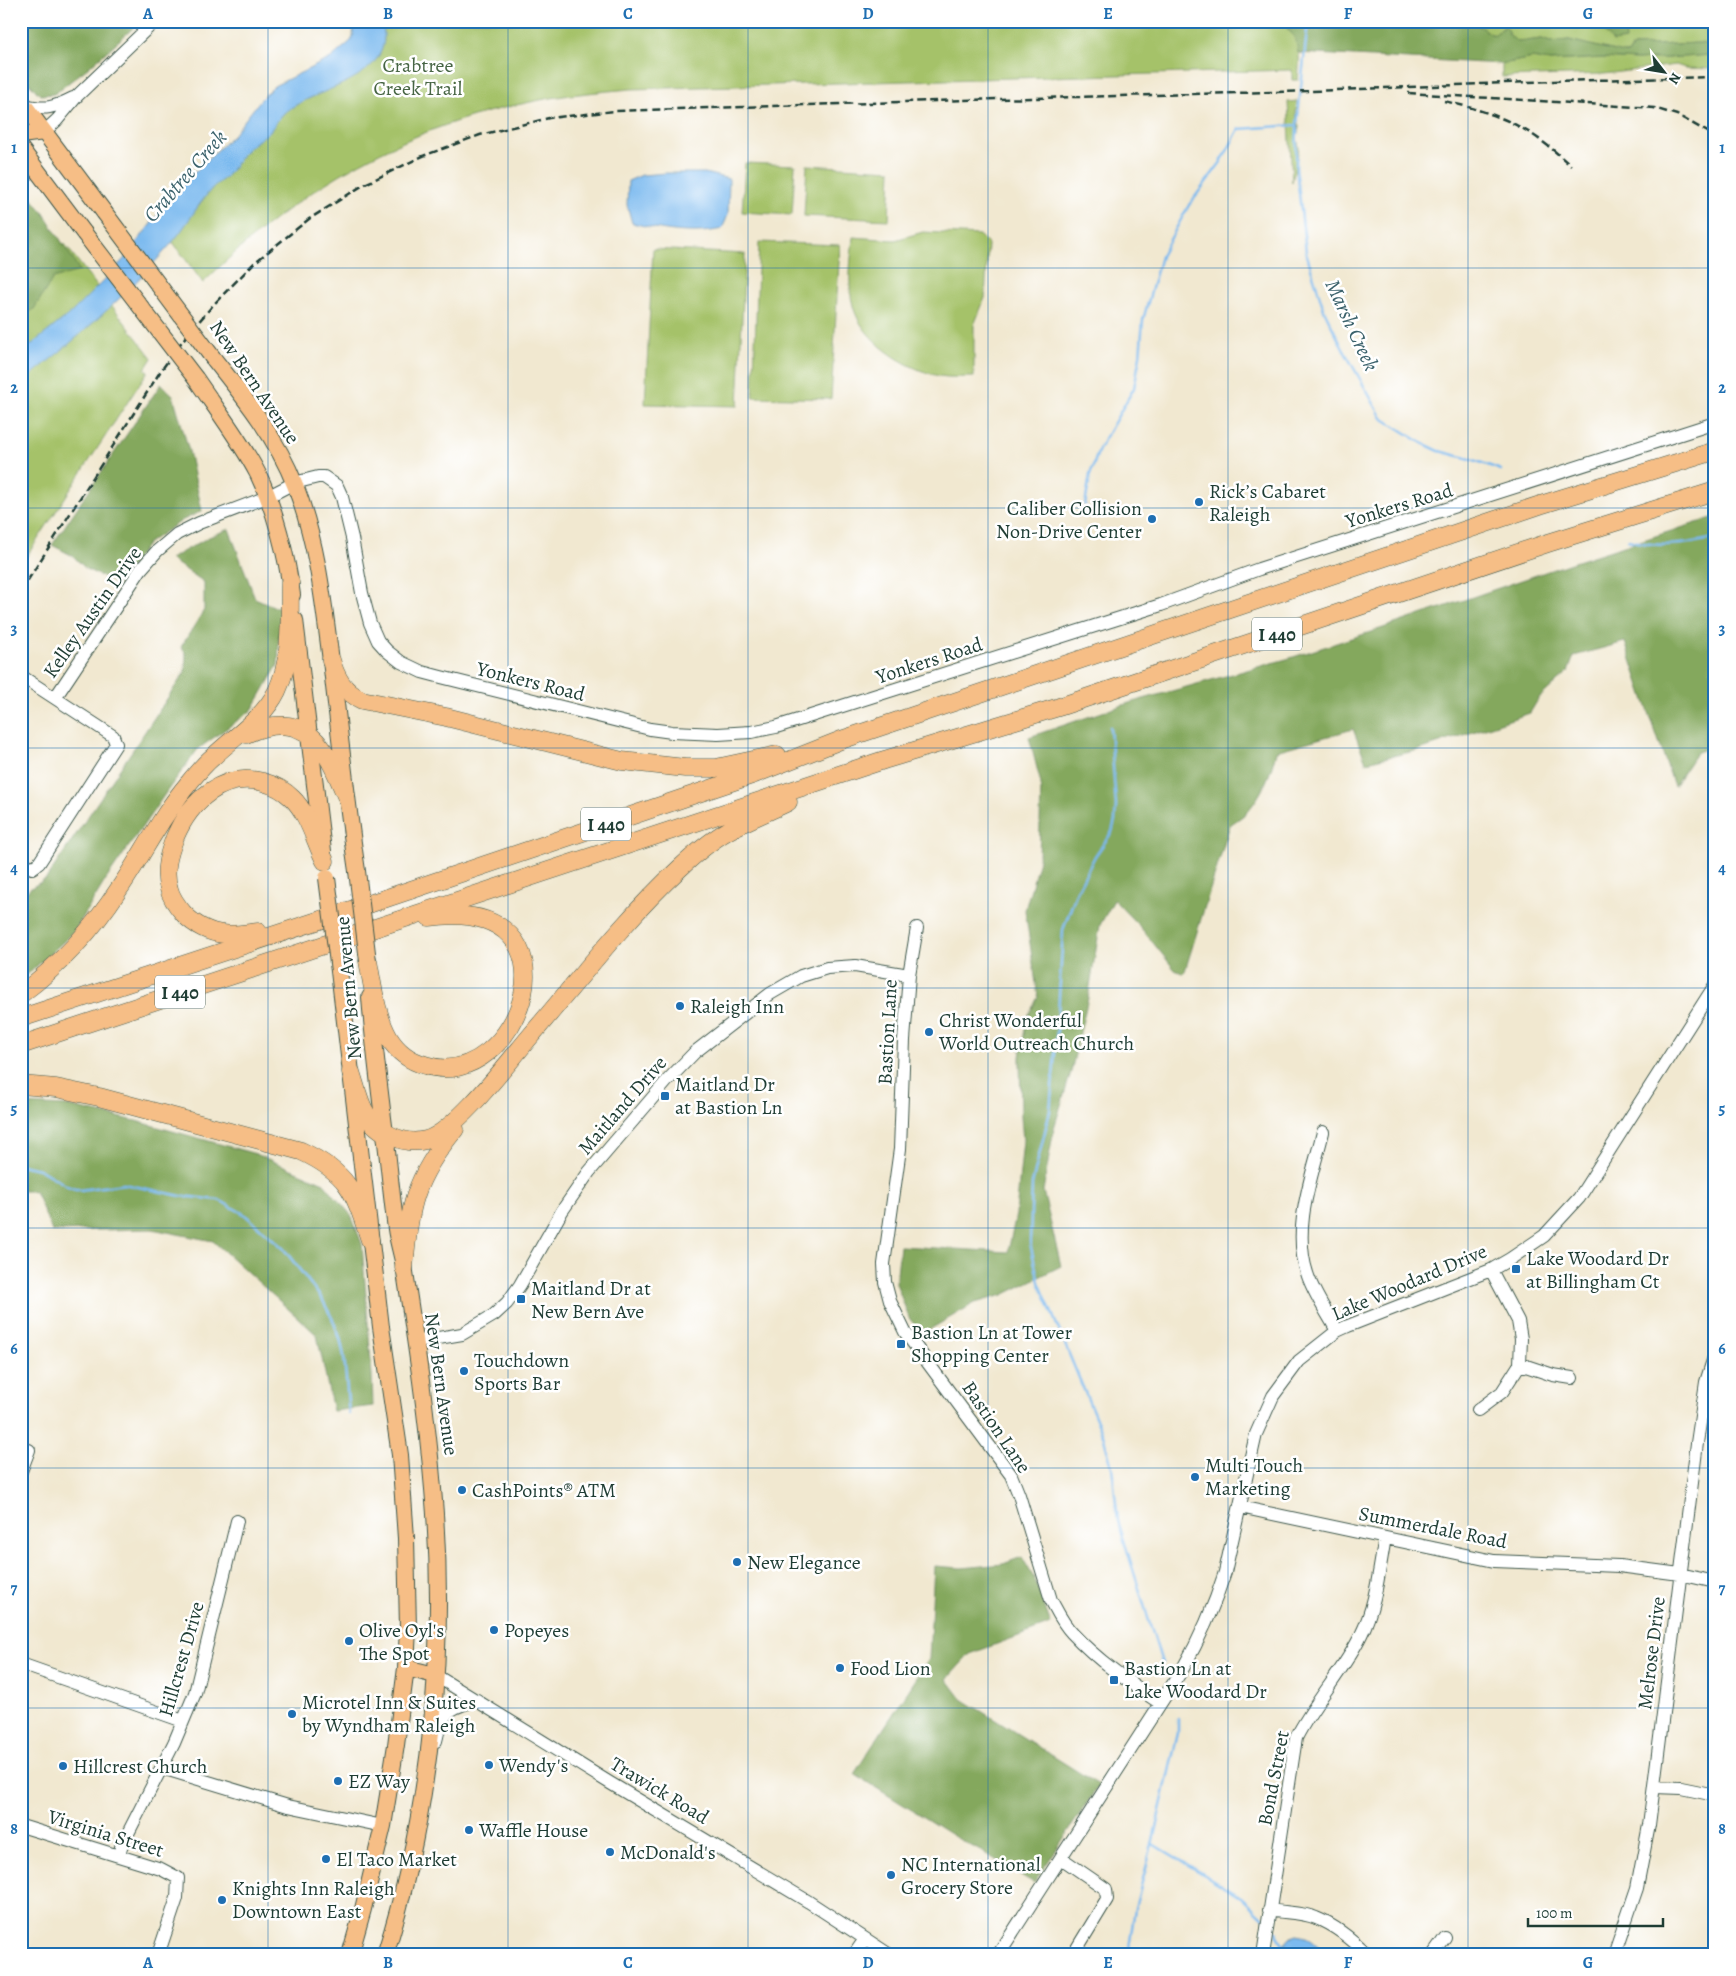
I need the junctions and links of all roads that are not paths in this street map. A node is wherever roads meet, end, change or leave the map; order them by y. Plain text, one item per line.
1 (155, 21) edge
2 (77, 96) junction
3 (23, 103) edge
4 (44, 132) junction
5 (21, 135) edge
6 (21, 149) edge
7 (1715, 423) edge
8 (1715, 452) edge
9 (294, 483) junction
10 (1715, 491) edge
11 (267, 497) junction
12 (290, 582) junction
13 (331, 660) junction
14 (21, 676) edge
15 (55, 698) junction
16 (309, 734) junction
17 (841, 740) junction
18 (231, 741) junction
19 (839, 775) junction
20 (346, 796) junction
21 (21, 861) edge
22 (326, 870) junction
23 (389, 923) junction
24 (917, 928) dead end
25 (288, 930) junction
26 (368, 961) junction
27 (909, 975) junction
28 (1715, 986) edge
29 (21, 994) edge
30 (21, 1018) edge
31 (21, 1045) edge
32 (351, 1072) junction
33 (492, 1082) junction
34 (21, 1085) edge
35 (1323, 1132) dead end
36 (385, 1133) junction
37 (370, 1240) junction
38 (404, 1268) junction
39 (1491, 1270) junction
40 (1337, 1331) junction
41 (415, 1342) junction
42 (1715, 1354) edge
43 (1520, 1364) junction
44 (1572, 1378) dead end
45 (1478, 1410) dead end
46 (29, 1450) dead end
47 (21, 1471) edge
48 (1240, 1508) junction
49 (237, 1521) dead end
50 (1385, 1538) junction
51 (1680, 1574) junction
52 (1715, 1582) edge
53 (21, 1664) edge
54 (406, 1668) junction
55 (435, 1675) junction
56 (477, 1700) junction
57 (1160, 1703) junction
58 (183, 1721) junction
59 (427, 1761) junction
60 (162, 1768) junction
61 (1654, 1787) junction
62 (1715, 1795) edge
63 (21, 1826) edge
64 (384, 1826) junction
65 (119, 1856) junction
66 (1060, 1858) junction
67 (1270, 1910) junction
68 (1444, 1938) dead end
69 (865, 1939) junction
70 (158, 1955) edge
71 (350, 1955) edge
72 (385, 1955) edge
73 (854, 1955) edge
74 (890, 1955) edge
75 (998, 1955) edge
76 (1073, 1955) edge
77 (1263, 1955) edge
78 (1368, 1955) edge
79 (1433, 1955) edge
80 (1614, 1955) edge

1 - 2 street
2 - 3 street
2 - 4 street
3 - 4 main road, New Bern Avenue
4 - 5 main road
4 - 9 main road, New Bern Avenue, bridge
6 - 11 main road, New Bern Avenue, bridge
7 - 9 street, Yonkers Road
8 - 17 highway, I 440
9 - 11 street, Yonkers Road
9 - 13 main road, New Bern Avenue
10 - 19 highway, I 440
11 - 12 main road, New Bern Avenue
11 - 15 street, Kelley Austin Drive
12 - 16 main road, New Bern Avenue
12 - 18 highway
13 - 17 highway
13 - 20 main road, New Bern Avenue
14 - 15 street
15 - 21 street
16 - 18 highway
16 - 20 highway
16 - 22 main road, New Bern Avenue
17 - 25 highway, I 440
18 - 29 highway
19 - 23 highway, I 440
19 - 33 highway
20 - 26 main road, New Bern Avenue, bridge
22 - 25 highway
22 - 32 main road, New Bern Avenue, bridge
23 - 26 highway
23 - 31 highway, I 440
24 - 27 street, Bastion Lane
25 - 30 highway, I 440
26 - 36 main road, New Bern Avenue
27 - 41 street, Maitland Drive
27 - 57 street, Bastion Lane
28 - 39 street, Lake Woodard Drive
32 - 36 highway
32 - 37 main road, New Bern Avenue
33 - 36 highway
33 - 38 highway
34 - 37 highway
35 - 40 street
36 - 38 main road, New Bern Avenue
37 - 54 main road, New Bern Avenue
38 - 41 main road, New Bern Avenue
39 - 40 street, Lake Woodard Drive
39 - 43 street
40 - 48 street, Lake Woodard Drive
41 - 55 main road, New Bern Avenue
42 - 51 street, Melrose Drive
43 - 44 street
43 - 45 street
46 - 47 street
48 - 50 street, Summerdale Road
48 - 57 street, Lake Woodard Drive
49 - 58 street, Hillcrest Drive
50 - 51 street, Summerdale Road
50 - 67 street, Bond Street
51 - 52 street, Summerdale Road
51 - 61 street, Melrose Drive
53 - 58 street
54 - 55 main road
54 - 64 main road, New Bern Avenue
55 - 56 street, Trawick Road
55 - 59 main road, New Bern Avenue
56 - 59 street
56 - 69 street, Trawick Road
57 - 66 street, Lake Woodard Drive
58 - 60 street, Hillcrest Drive
59 - 72 main road, New Bern Avenue
60 - 64 street
60 - 65 street, Hillcrest Drive
61 - 62 street
61 - 80 street, Melrose Drive
63 - 65 street, Virginia Street
64 - 71 main road, New Bern Avenue
65 - 70 street, Virginia Street
66 - 75 street, Lake Woodard Drive
66 - 76 street
67 - 77 street, Bond Street
67 - 78 street
68 - 79 street
69 - 73 street
69 - 74 street, Trawick Road

